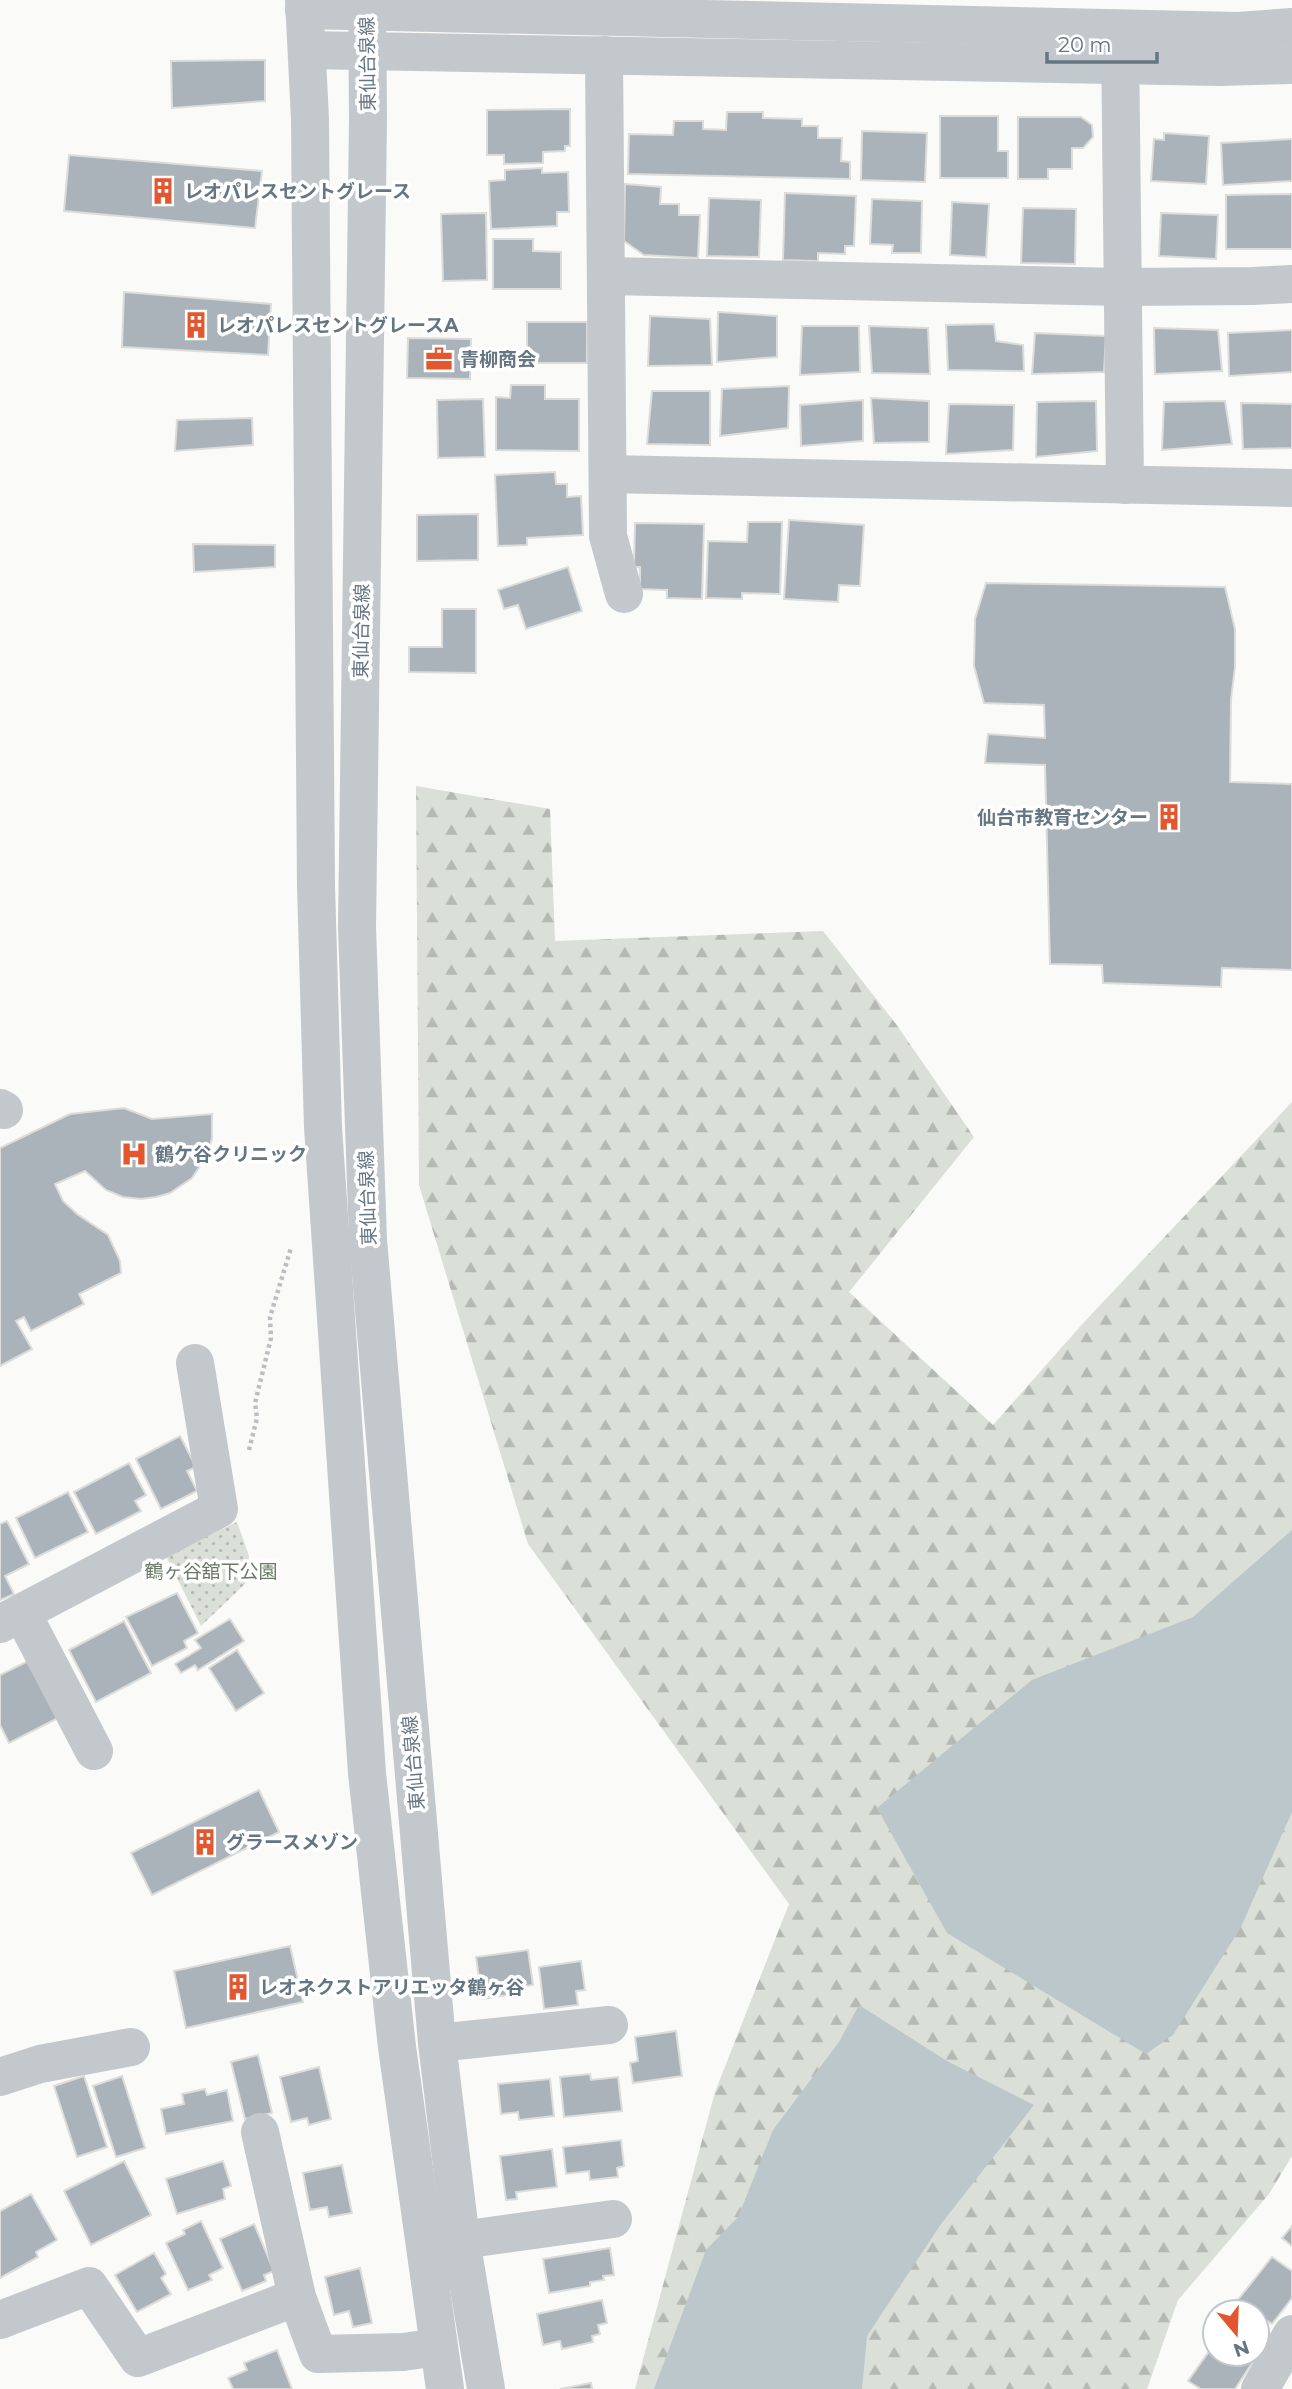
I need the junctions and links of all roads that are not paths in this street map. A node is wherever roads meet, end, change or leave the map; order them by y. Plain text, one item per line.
1 (304, 5) edge
2 (367, 5) edge
3 (1072, 13) edge
4 (1292, 27) edge
5 (1120, 47) junction
6 (307, 50) junction
7 (367, 51) junction
8 (604, 55) junction
9 (1292, 65) edge
10 (606, 276) junction
11 (1292, 284) edge
12 (1122, 287) junction
13 (608, 474) junction
14 (1125, 485) junction
15 (1292, 488) edge
16 (624, 594) dead end
17 (195, 1363) dead end
18 (11, 1619) edge
19 (94, 1751) dead end
20 (609, 2025) dead end
21 (437, 2043) junction
22 (131, 2046) dead end
23 (0, 2077) edge
24 (260, 2132) dead end
25 (613, 2219) dead end
26 (461, 2240) junction
27 (297, 2297) junction
28 (0, 2320) edge
29 (1291, 2337) edge
30 (438, 2347) junction
31 (444, 2389) edge
32 (486, 2389) edge
33 (1260, 2389) edge

1 - 2 street
1 - 6 street
2 - 3 street
2 - 7 street, 東仙台泉線
3 - 5 street
4 - 5 street
5 - 8 street
5 - 9 street
5 - 12 street
6 - 7 street
6 - 30 street
7 - 8 street
7 - 21 street, 東仙台泉線
8 - 10 street
10 - 12 street
10 - 13 street
11 - 12 street
12 - 14 street
13 - 14 street
13 - 16 street
14 - 15 street
17 - 18 street
18 - 19 street
20 - 21 street
21 - 26 street, 東仙台泉線
22 - 23 street
24 - 27 street
25 - 26 street
26 - 32 street, 東仙台泉線
27 - 28 street
27 - 30 street
29 - 33 street
30 - 31 street

